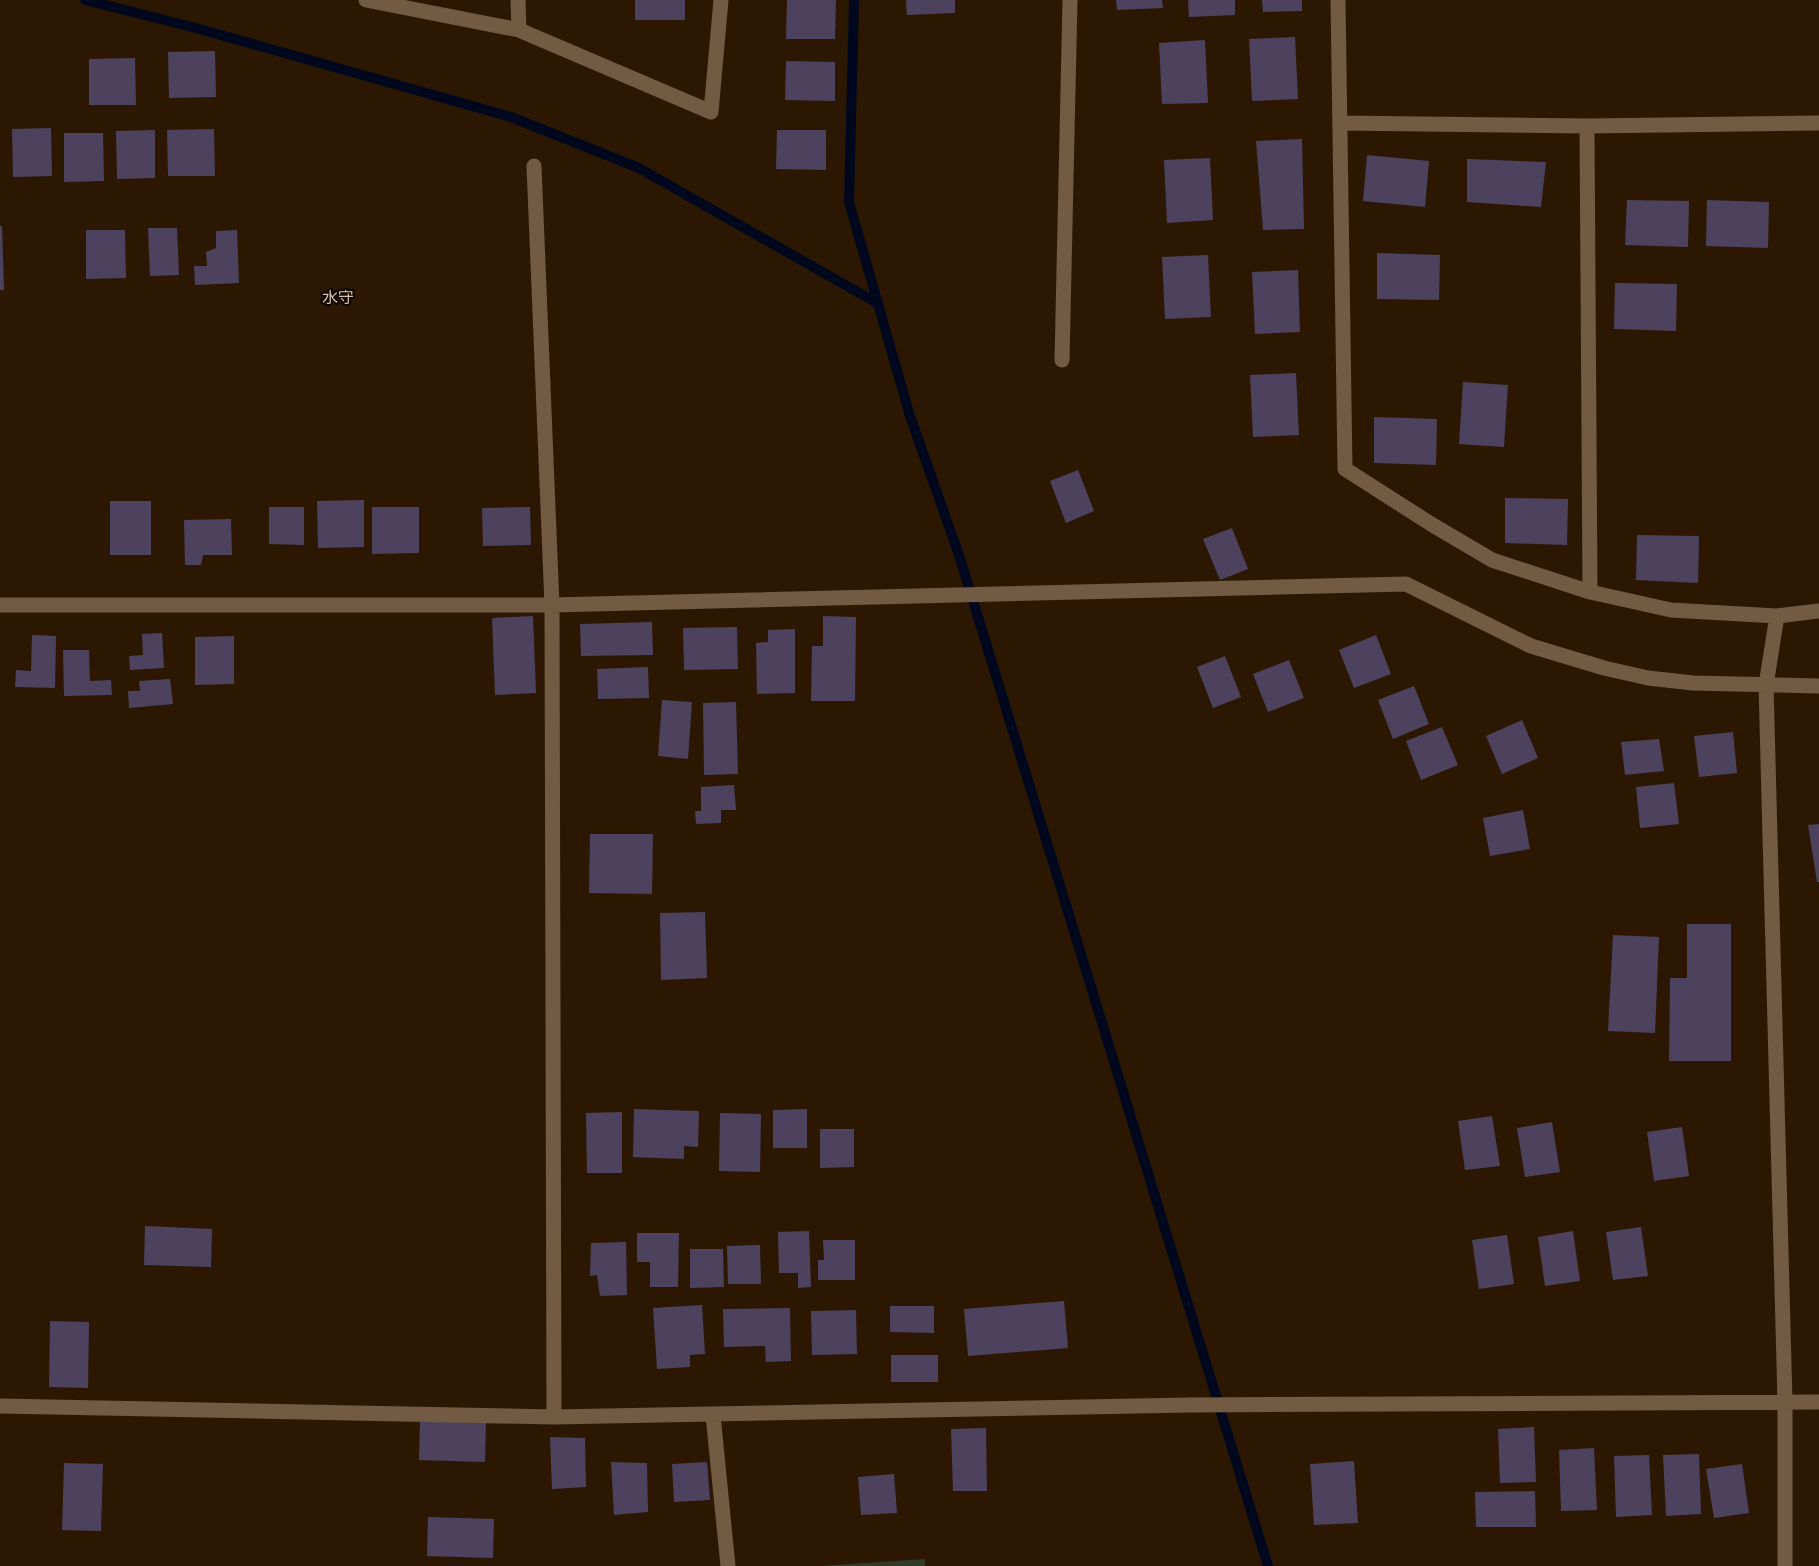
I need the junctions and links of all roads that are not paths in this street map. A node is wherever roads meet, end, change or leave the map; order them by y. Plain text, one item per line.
1 (366, 0) edge
2 (518, 0) edge
3 (721, 0) edge
4 (1070, 0) edge
5 (1338, 0) edge
6 (519, 30) junction
7 (1340, 123) junction
8 (1819, 123) edge
9 (1587, 126) junction
10 (534, 166) dead end
11 (1062, 360) dead end
12 (1590, 592) junction
13 (0, 605) edge
14 (552, 605) junction
15 (1819, 611) edge
16 (1778, 616) junction
17 (1766, 685) junction
18 (1819, 686) edge
19 (1785, 1402) junction
20 (1819, 1402) edge
21 (0, 1406) edge
22 (713, 1414) junction
23 (554, 1417) junction
24 (728, 1566) edge
25 (1785, 1566) edge

1 - 6 street
2 - 6 street
3 - 6 street
4 - 11 street
5 - 7 street
7 - 9 street
7 - 12 street
8 - 9 street
9 - 12 street
10 - 14 street
12 - 16 street
13 - 14 street
14 - 17 street
14 - 23 street
15 - 16 street
16 - 17 street
17 - 18 street
17 - 19 street
19 - 20 street
19 - 22 street
19 - 25 street
21 - 23 street
22 - 23 street
22 - 24 street

